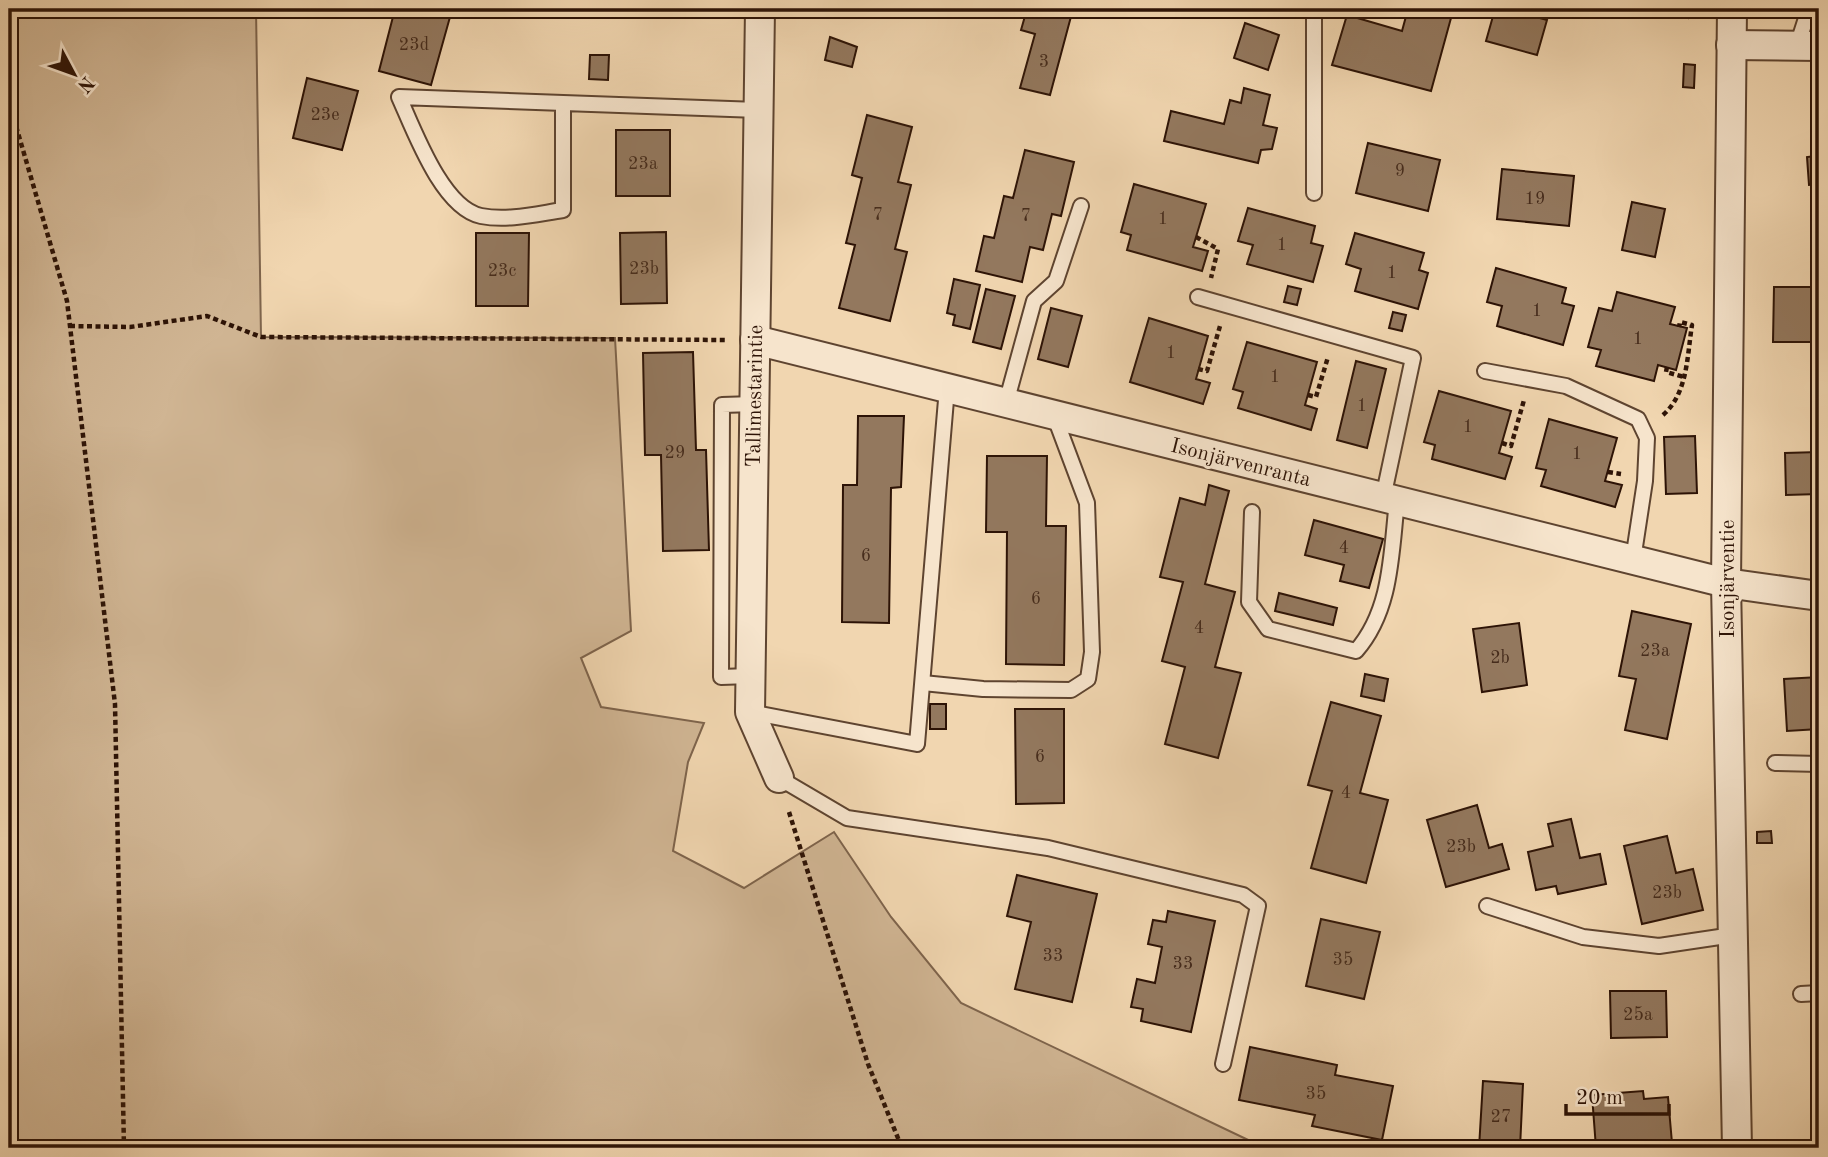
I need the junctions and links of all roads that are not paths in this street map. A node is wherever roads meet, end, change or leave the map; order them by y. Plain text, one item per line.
1 (760, 9) edge
2 (1314, 9) edge
3 (1732, 9) edge
4 (1809, 9) edge
5 (1731, 45) junction
6 (1808, 46) edge
7 (563, 104) junction
8 (758, 110) junction
9 (1314, 193) dead end
10 (1081, 206) dead end
11 (1202, 298) road end
12 (755, 340) junction
13 (1485, 371) dead end
14 (947, 388) junction
15 (1006, 403) junction
16 (1054, 415) junction
17 (1390, 499) junction
18 (1252, 512) dead end
19 (1633, 560) junction
20 (1726, 583) junction
21 (1819, 596) edge
22 (923, 683) junction
23 (750, 712) junction
24 (1775, 763) dead end
25 (1819, 764) edge
26 (779, 778) joint
27 (1487, 906) dead end
28 (1733, 935) junction
29 (1819, 993) edge
30 (1801, 995) dead end
31 (1223, 1064) dead end
32 (1737, 1148) edge

1 - 8 street, Tallimestarintie
2 - 9 lane
3 - 5 street, Isonjärventie
4 - 6 lane
5 - 6 street
5 - 20 street, Isonjärventie
7 - 7 lane
7 - 8 lane
8 - 12 street, Tallimestarintie
10 - 15 lane
11 - 17 lane
12 - 14 street, Isonjärvenranta
12 - 23 street, Tallimestarintie
13 - 19 lane
14 - 15 street, Isonjärvenranta
14 - 22 lane
15 - 16 street, Isonjärvenranta
16 - 17 street, Isonjärvenranta
16 - 22 lane
17 - 18 lane
17 - 19 street, Isonjärvenranta
19 - 20 street, Isonjärvenranta
20 - 21 street, Isonjärvenranta
20 - 28 street, Isonjärventie
22 - 23 lane
23 - 26 street, Tallimestarintie
24 - 25 lane
26 - 31 lane
27 - 28 lane
28 - 32 street, Isonjärventie
29 - 30 lane

